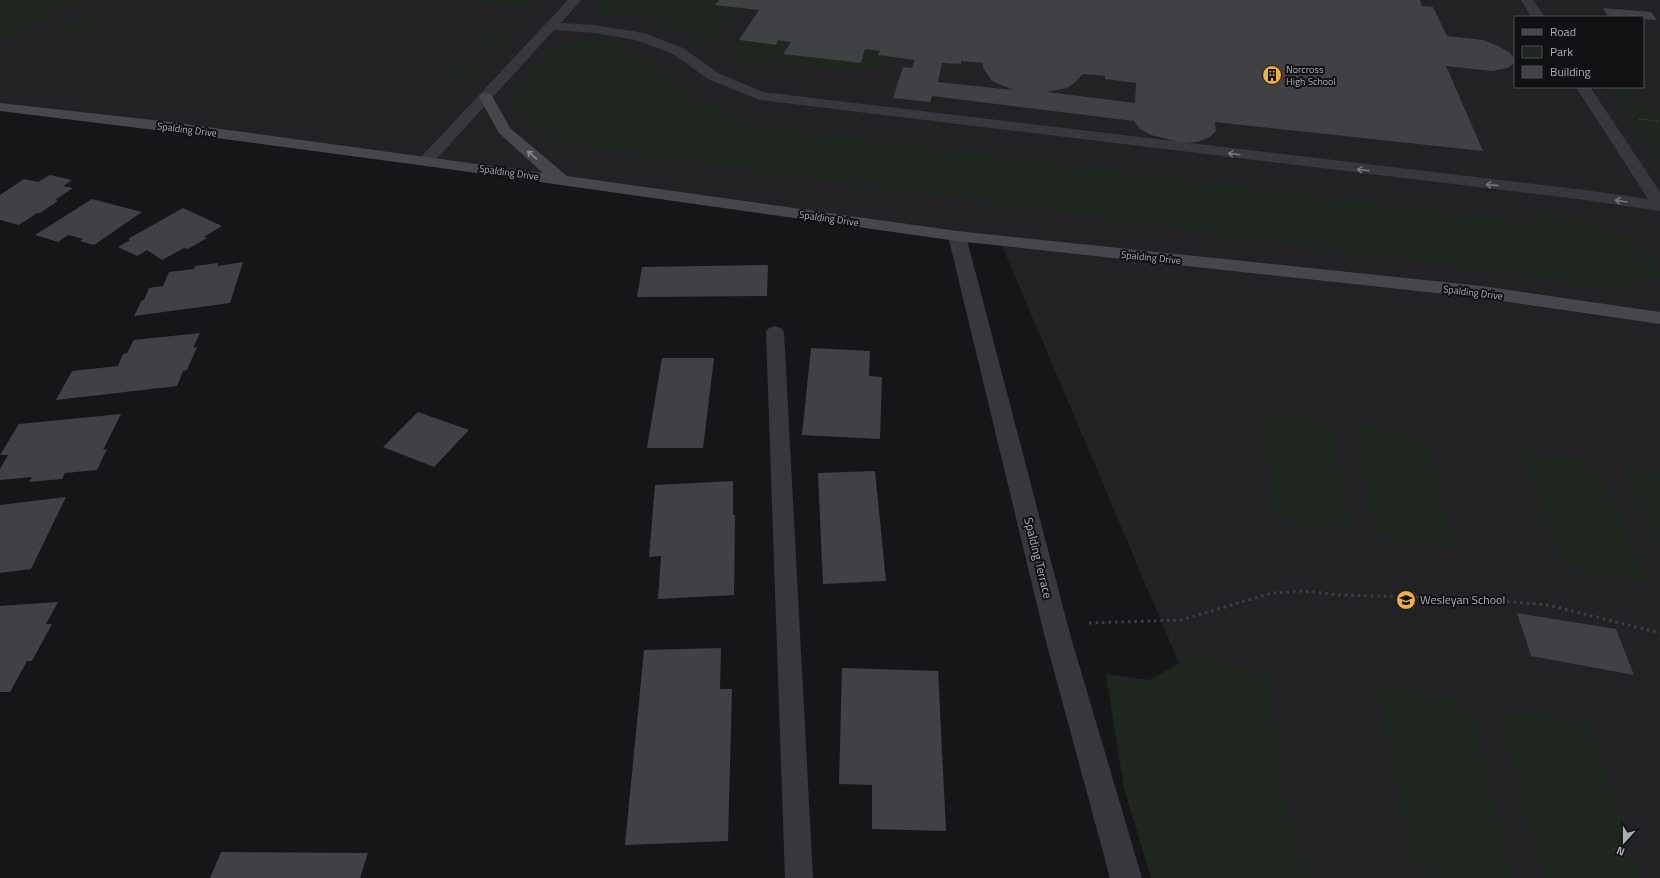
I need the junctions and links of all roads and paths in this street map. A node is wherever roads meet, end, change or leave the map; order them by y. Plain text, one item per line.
1 (575, 0) edge
2 (1527, 0) edge
3 (1537, 16) edge
4 (551, 26) junction
5 (1584, 88) edge
6 (486, 97) junction
7 (0, 107) edge
8 (1637, 119) dead end
9 (1660, 121) edge
10 (426, 161) junction
11 (562, 180) junction
12 (1660, 206) edge
13 (957, 236) junction
14 (1660, 318) edge
15 (774, 332) dead end
16 (1088, 623) dead end
17 (1660, 633) edge
18 (799, 878) edge
19 (1126, 878) edge

1 - 4 street
2 - 3 street
4 - 6 street
12 -> 4 street
5 - 12 street
6 - 10 street
11 -> 6 main road
7 - 10 main road, Spalding Drive
8 - 9 path
10 - 11 main road, Spalding Drive
11 - 13 main road, Spalding Drive
13 - 14 main road, Spalding Drive
13 - 19 street, Spalding Terrace
15 - 18 lane
16 - 17 path

